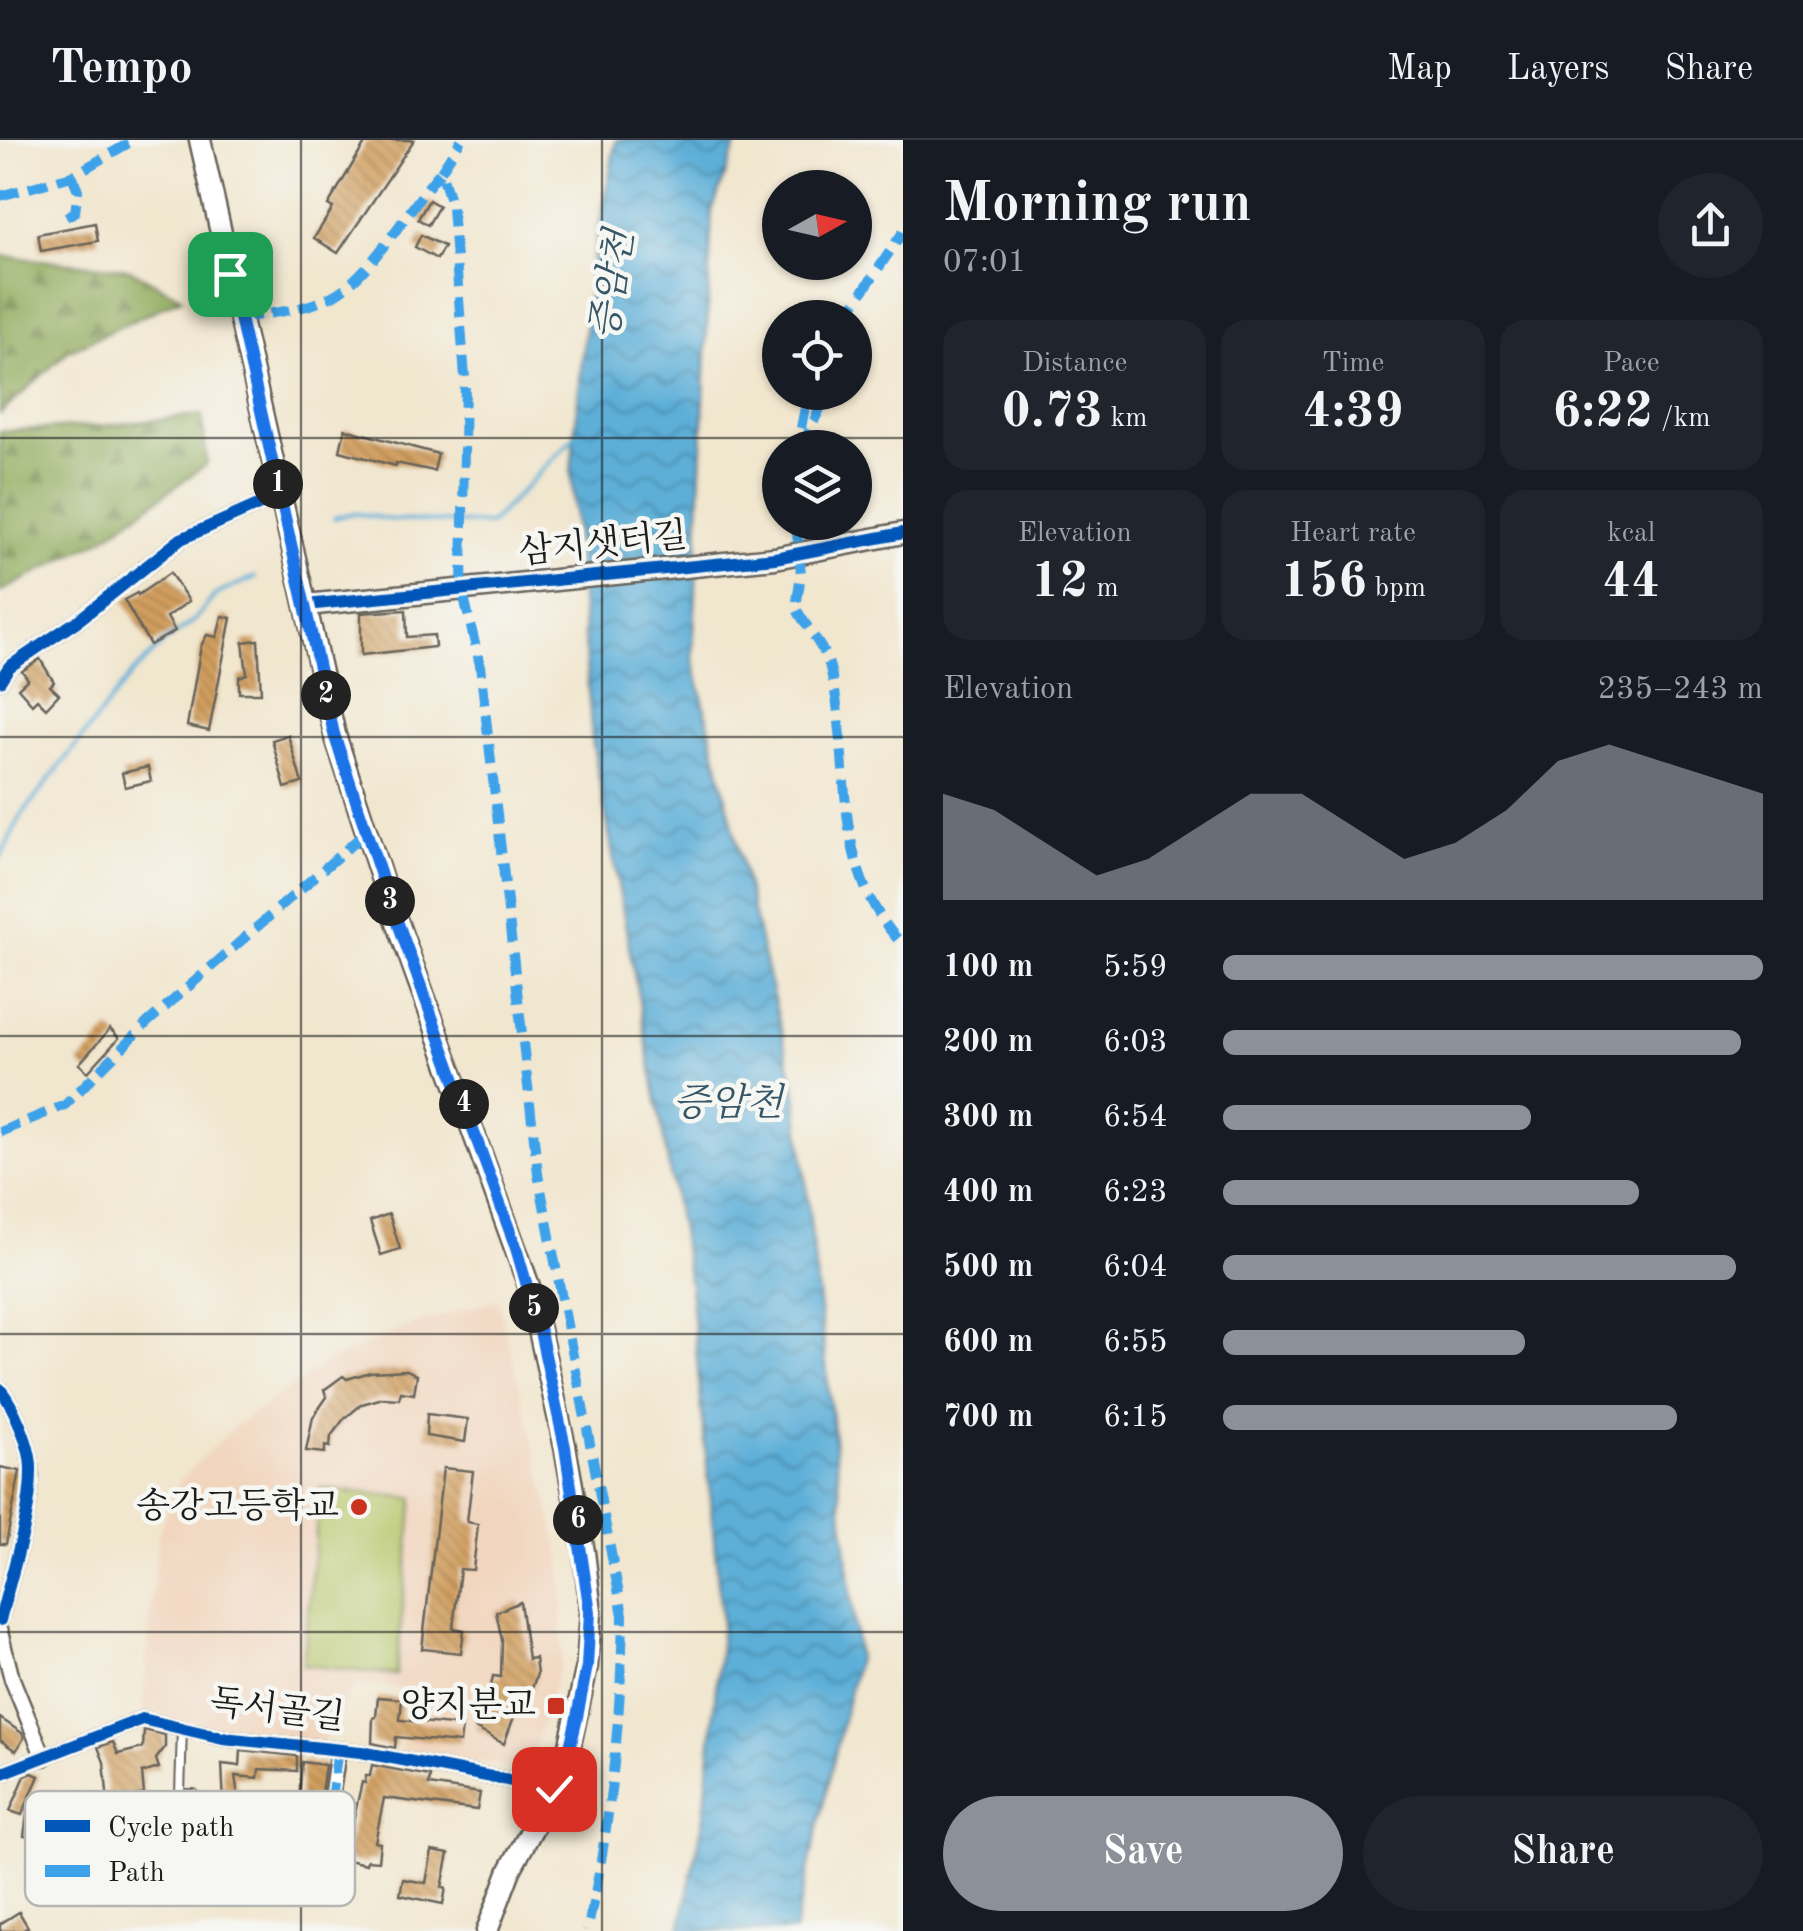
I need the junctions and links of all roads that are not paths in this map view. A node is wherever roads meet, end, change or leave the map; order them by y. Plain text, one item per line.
1 (200, 140) edge
2 (281, 495) junction
3 (903, 533) edge
4 (306, 605) junction
5 (0, 681) edge
6 (0, 1389) edge
7 (0, 1620) edge
8 (0, 1632) edge
9 (182, 1728) junction
10 (338, 1750) junction
11 (44, 1758) junction
12 (0, 1774) edge
13 (554, 1789) junction
14 (180, 1791) edge
15 (332, 1791) edge
16 (487, 1931) edge

1 - 2 main road
2 - 4 main road
2 - 5 street
3 - 4 main road, 삼지샛터길
4 - 13 main road
6 - 7 street
8 - 11 street
9 - 10 street, 독서골길
9 - 11 street, 독서골길
9 - 14 lane
10 - 13 street, 독서골길
10 - 15 street
11 - 12 street, 독서골길
13 - 16 main road

